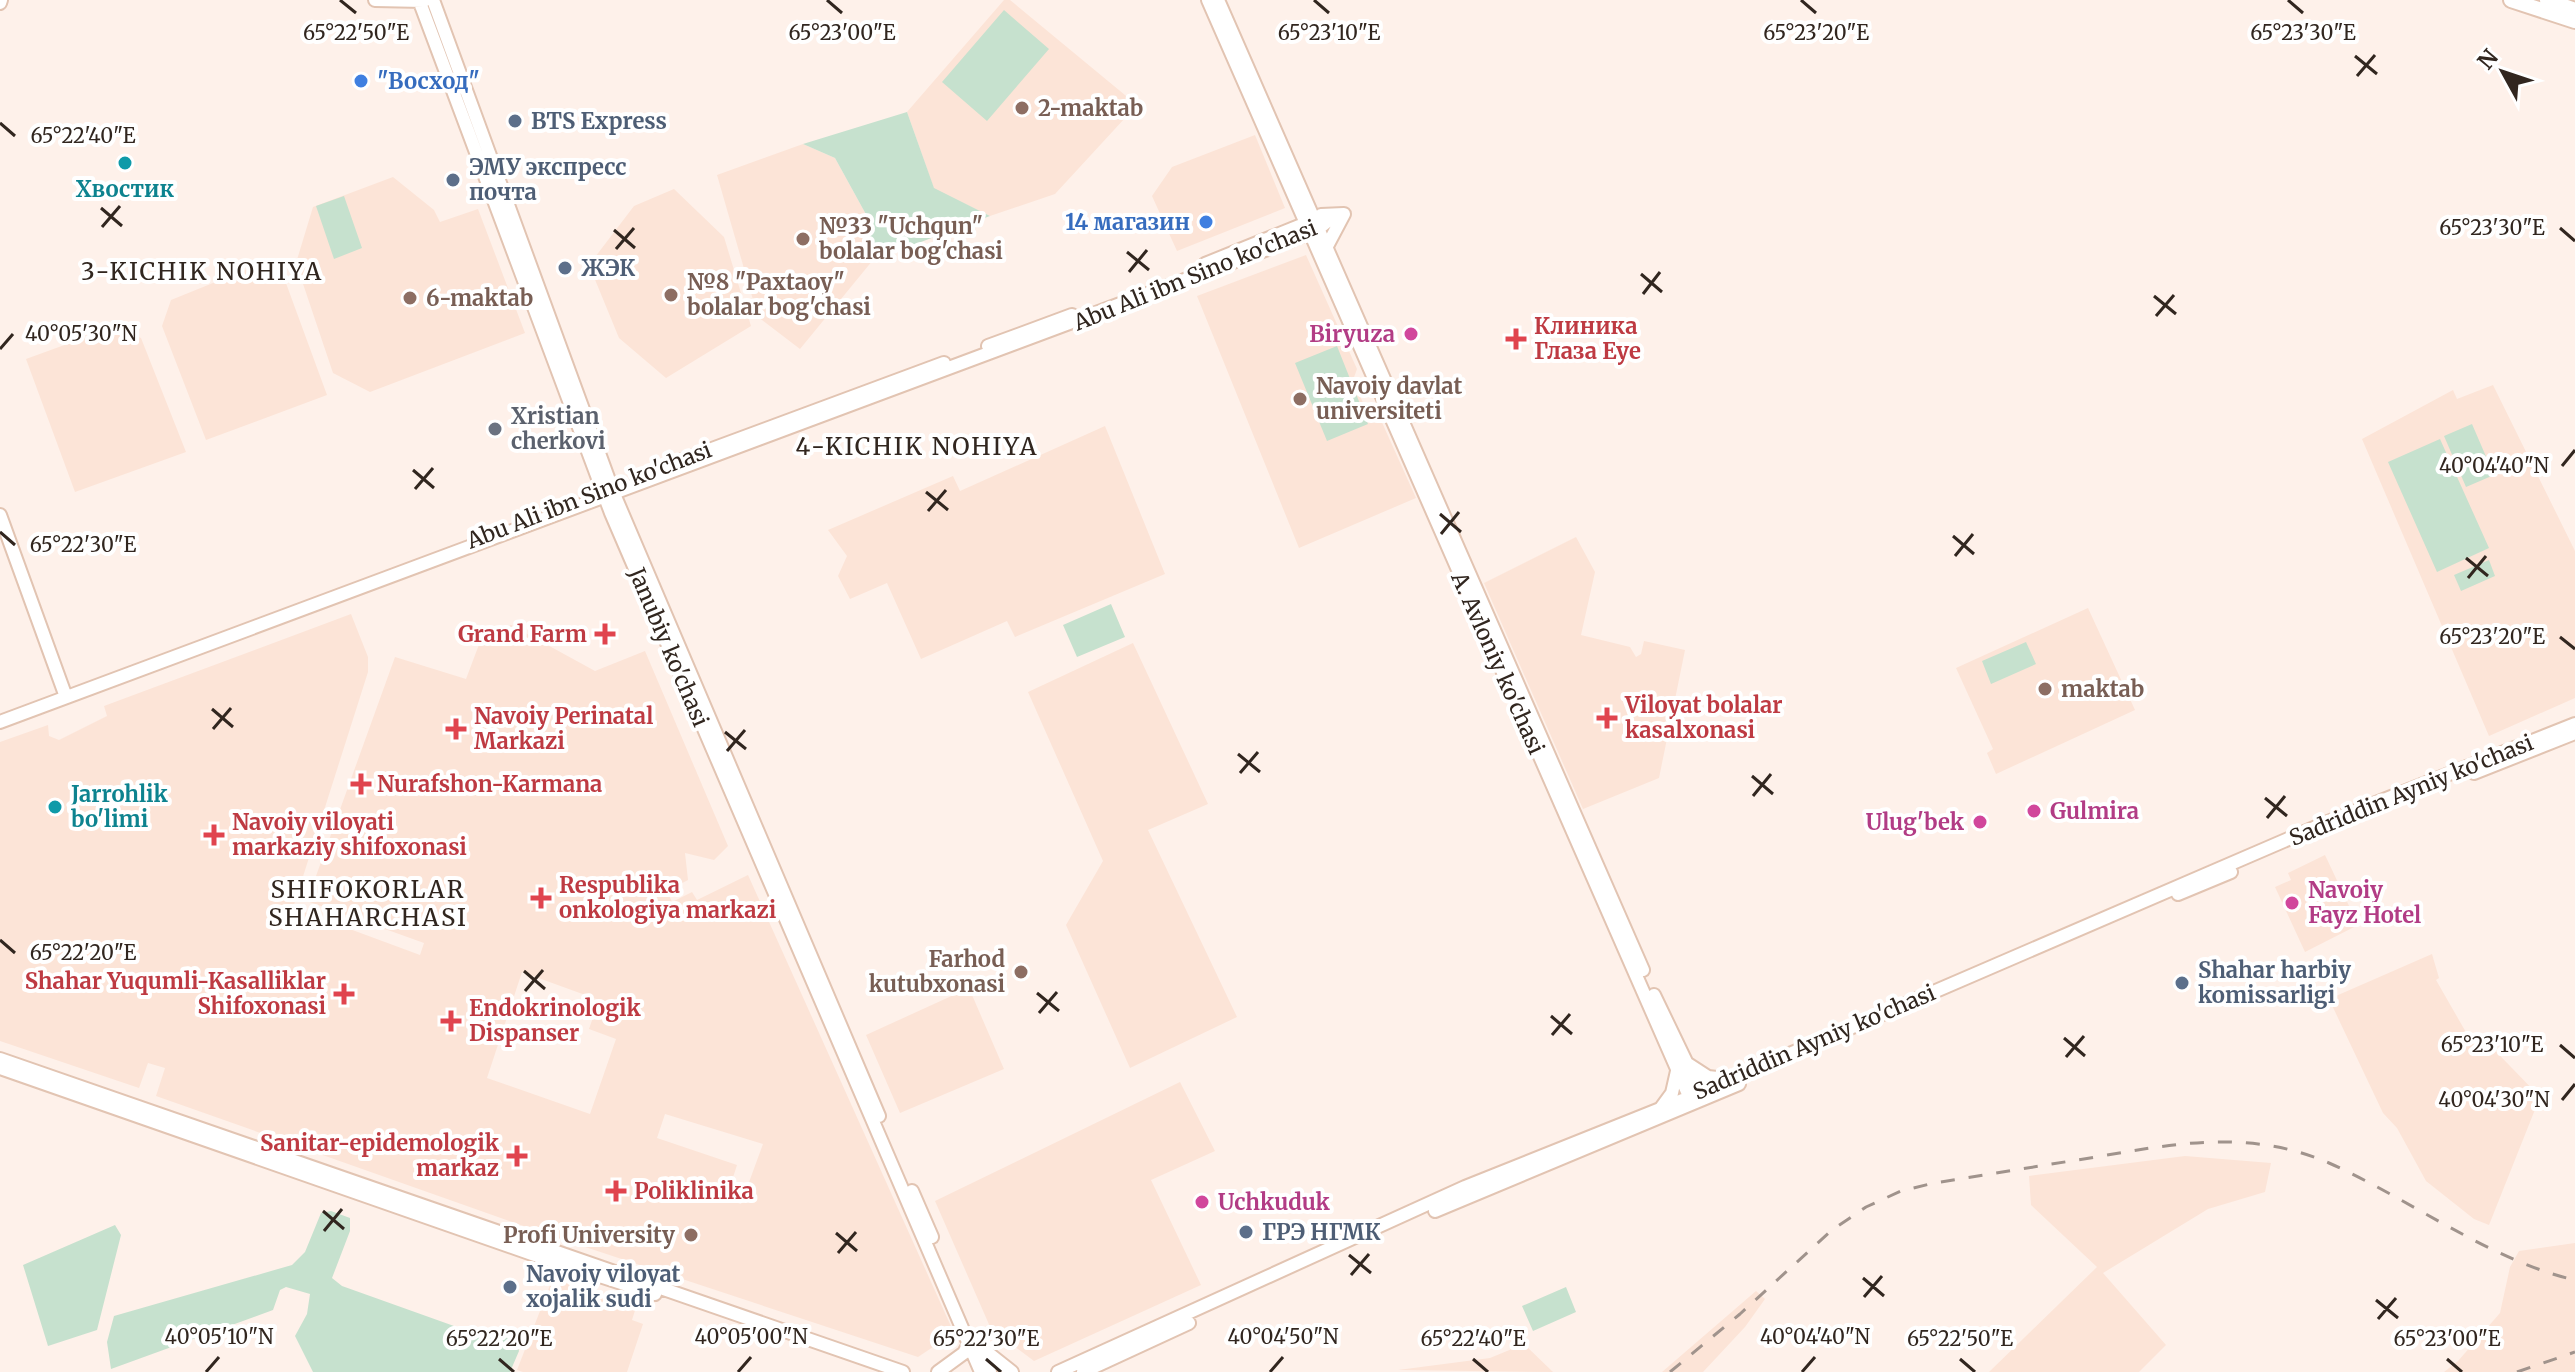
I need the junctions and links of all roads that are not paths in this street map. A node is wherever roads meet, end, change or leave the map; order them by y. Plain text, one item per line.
1 (375, 0) edge
2 (1208, 0) edge
3 (1218, 0) edge
4 (2511, 0) edge
5 (2547, 0) edge
6 (425, 1) edge
7 (2575, 10) edge
8 (2575, 21) edge
9 (1304, 208) junction
10 (1312, 227) junction
11 (1291, 235) junction
12 (1322, 249) junction
13 (608, 492) junction
14 (0, 515) edge
15 (65, 693) junction
16 (0, 714) edge
17 (0, 722) edge
18 (2575, 724) edge
19 (2575, 733) edge
20 (0, 1059) edge
21 (1682, 1066) junction
22 (0, 1068) edge
23 (1729, 1080) junction
24 (1697, 1098) junction
25 (1660, 1108) junction
26 (973, 1344) junction
27 (880, 1372) edge
28 (903, 1372) edge
29 (938, 1372) edge
30 (981, 1372) edge
31 (990, 1372) edge
32 (1012, 1372) edge
33 (1058, 1372) edge
34 (1083, 1372) edge

1 - 6 main road
2 - 9 main road, A. Avloniy ko'chasi
3 - 9 main road, A. Avloniy ko'chasi
4 - 8 main road
5 - 7 main road
6 - 13 main road, Janubiy ko'chasi
9 - 10 main road, A. Avloniy ko'chasi
9 - 11 main road
9 - 12 main road
10 - 11 main road, Abu Ali ibn Sino ko'chasi
10 - 12 main road, A. Avloniy ko'chasi
11 - 12 main road
11 - 13 main road, Abu Ali ibn Sino ko'chasi
12 - 21 main road, A. Avloniy ko'chasi
13 - 15 main road, Abu Ali ibn Sino ko'chasi
13 - 26 main road, Janubiy ko'chasi
14 - 15 main road
15 - 16 main road, Abu Ali ibn Sino ko'chasi
15 - 17 main road, Abu Ali ibn Sino ko'chasi
18 - 23 main road, Sadriddin Ayniy ko'chasi
19 - 24 main road, Sadriddin Ayniy ko'chasi
20 - 28 main road
21 - 23 main road
21 - 24 main road, A. Avloniy ko'chasi
21 - 25 main road
22 - 27 main road
23 - 24 main road, Sadriddin Ayniy ko'chasi
24 - 25 main road, Sadriddin Ayniy ko'chasi
24 - 34 main road, Sadriddin Ayniy ko'chasi
25 - 33 main road, Sadriddin Ayniy ko'chasi
26 - 29 main road
26 - 30 main road, Janubiy ko'chasi
26 - 31 main road, Janubiy ko'chasi
26 - 32 main road

